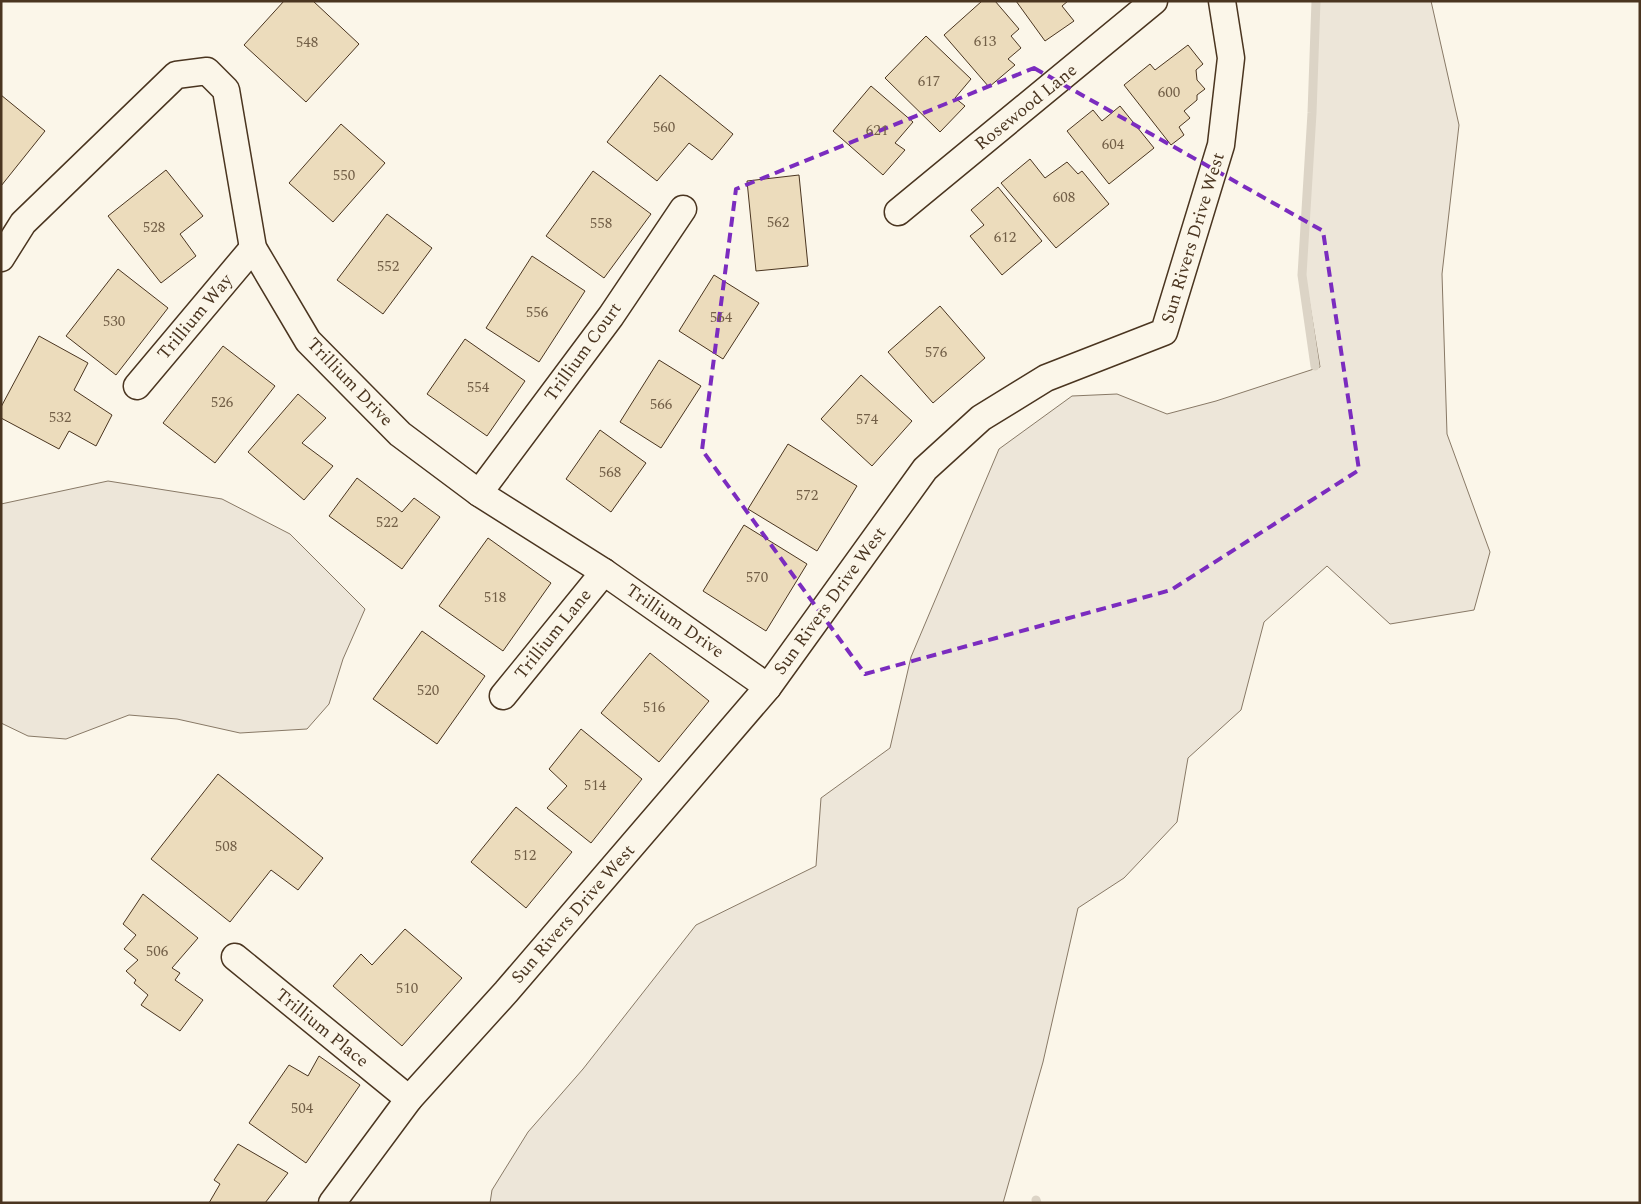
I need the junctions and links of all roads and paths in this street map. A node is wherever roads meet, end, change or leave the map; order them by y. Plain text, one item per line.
1 (1154, 1) edge
2 (1222, 1) edge
3 (683, 209) dead end
4 (898, 212) dead end
5 (253, 248) junction
6 (1, 258) edge
7 (137, 386) dead end
8 (479, 493) junction
9 (604, 572) junction
10 (768, 687) junction
11 (503, 696) dead end
12 (235, 957) dead end
13 (409, 1099) junction
14 (332, 1203) edge

1 - 4 street, Rosewood Lane
2 - 10 street, Sun Rivers Drive West
3 - 8 street, Trillium Court
5 - 6 street, Trillium Drive
5 - 7 street, Trillium Way
5 - 8 street, Trillium Drive
8 - 9 street, Trillium Drive
9 - 10 street, Trillium Drive
9 - 11 street, Trillium Lane
10 - 13 street, Sun Rivers Drive West
12 - 13 street, Trillium Place
13 - 14 street, Sun Rivers Drive West

